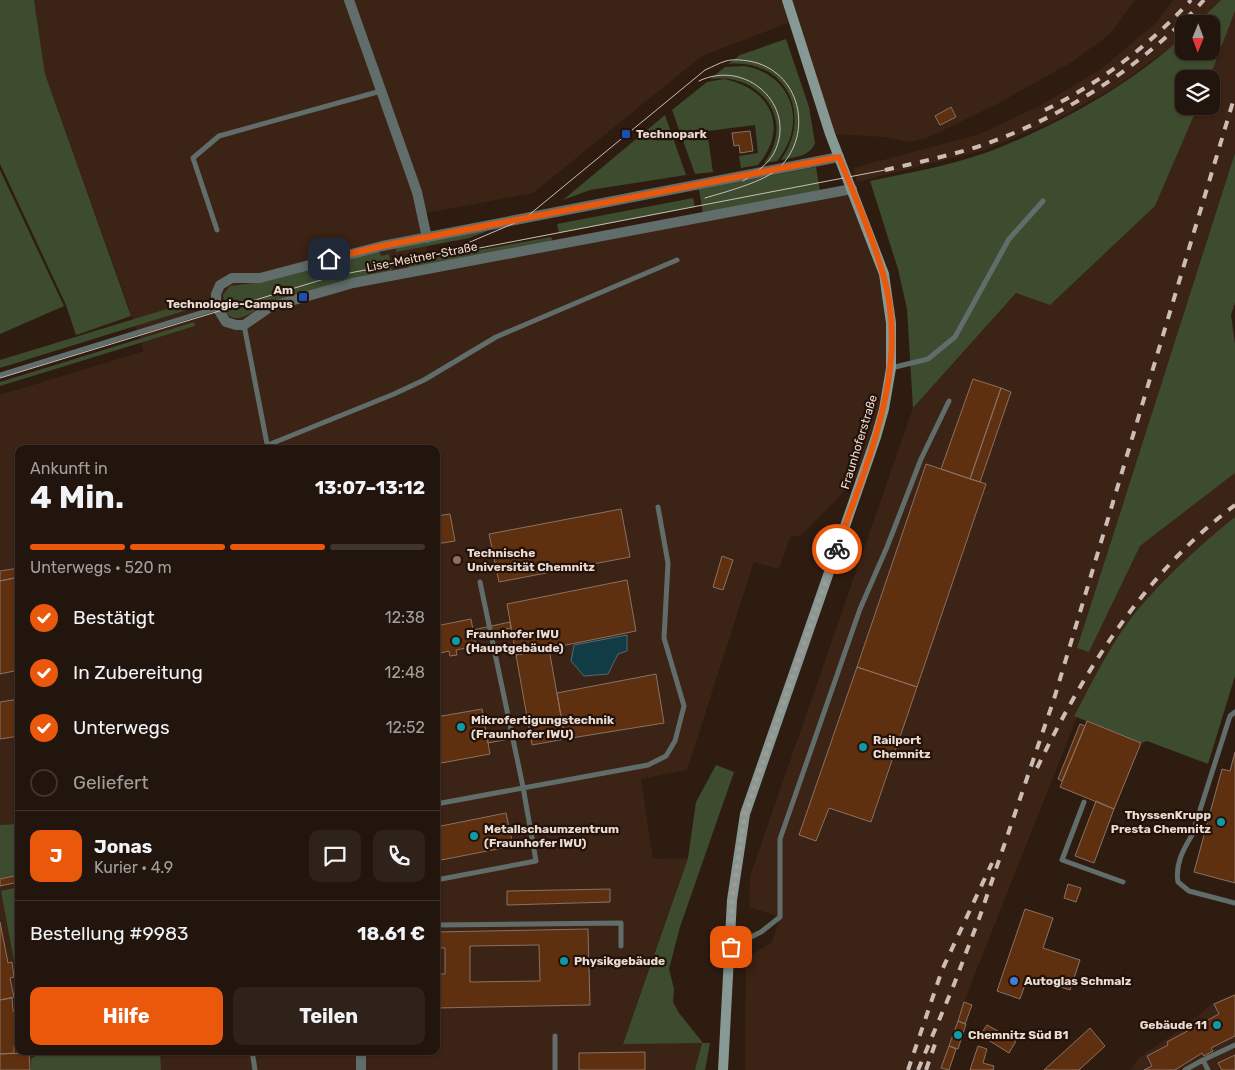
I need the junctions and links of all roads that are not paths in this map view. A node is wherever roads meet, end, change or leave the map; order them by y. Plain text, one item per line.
1 (349, 0) edge
2 (787, 0) edge
3 (381, 91) junction
4 (839, 157) junction
5 (852, 189) junction
6 (1043, 201) dead end
7 (217, 230) dead end
8 (427, 238) junction
9 (677, 260) dead end
10 (217, 308) junction
11 (244, 325) junction
12 (891, 368) junction
13 (0, 375) edge
14 (949, 401) dead end
15 (267, 445) edge
16 (272, 445) edge
17 (658, 508) dead end
18 (480, 582) dead end
19 (1235, 712) edge
20 (523, 787) junction
21 (1084, 802) dead end
22 (440, 803) edge
23 (440, 879) edge
24 (1123, 882) dead end
25 (1235, 903) edge
26 (440, 925) edge
27 (621, 946) dead end
28 (731, 947) junction
29 (555, 1036) dead end
30 (1235, 1045) edge
31 (253, 1055) edge
32 (361, 1055) edge
33 (1203, 1060) junction
34 (255, 1070) edge
35 (361, 1070) edge
36 (555, 1070) edge
37 (723, 1070) edge
38 (1185, 1070) edge
39 (1208, 1070) edge

1 - 3 street, Lise-Meitner-Straße
2 - 4 main road, Fraunhoferstraße
3 - 7 lane
3 - 8 street, Lise-Meitner-Straße
4 - 5 main road, Fraunhoferstraße
4 - 8 street, Lise-Meitner-Straße
5 - 11 street, Lise-Meitner-Straße
5 - 12 main road, Fraunhoferstraße
6 - 12 lane
8 - 10 street, Lise-Meitner-Straße
9 - 16 lane
10 - 11 street
10 - 13 lane
11 - 15 lane
12 - 28 main road, Fraunhoferstraße
14 - 28 lane
17 - 20 lane
18 - 20 lane
19 - 25 lane
20 - 22 lane
20 - 23 lane
21 - 24 lane
26 - 27 lane
28 - 37 main road, Fraunhoferstraße
29 - 36 lane
30 - 33 lane
31 - 34 lane
32 - 35 street
33 - 38 lane
33 - 39 lane

